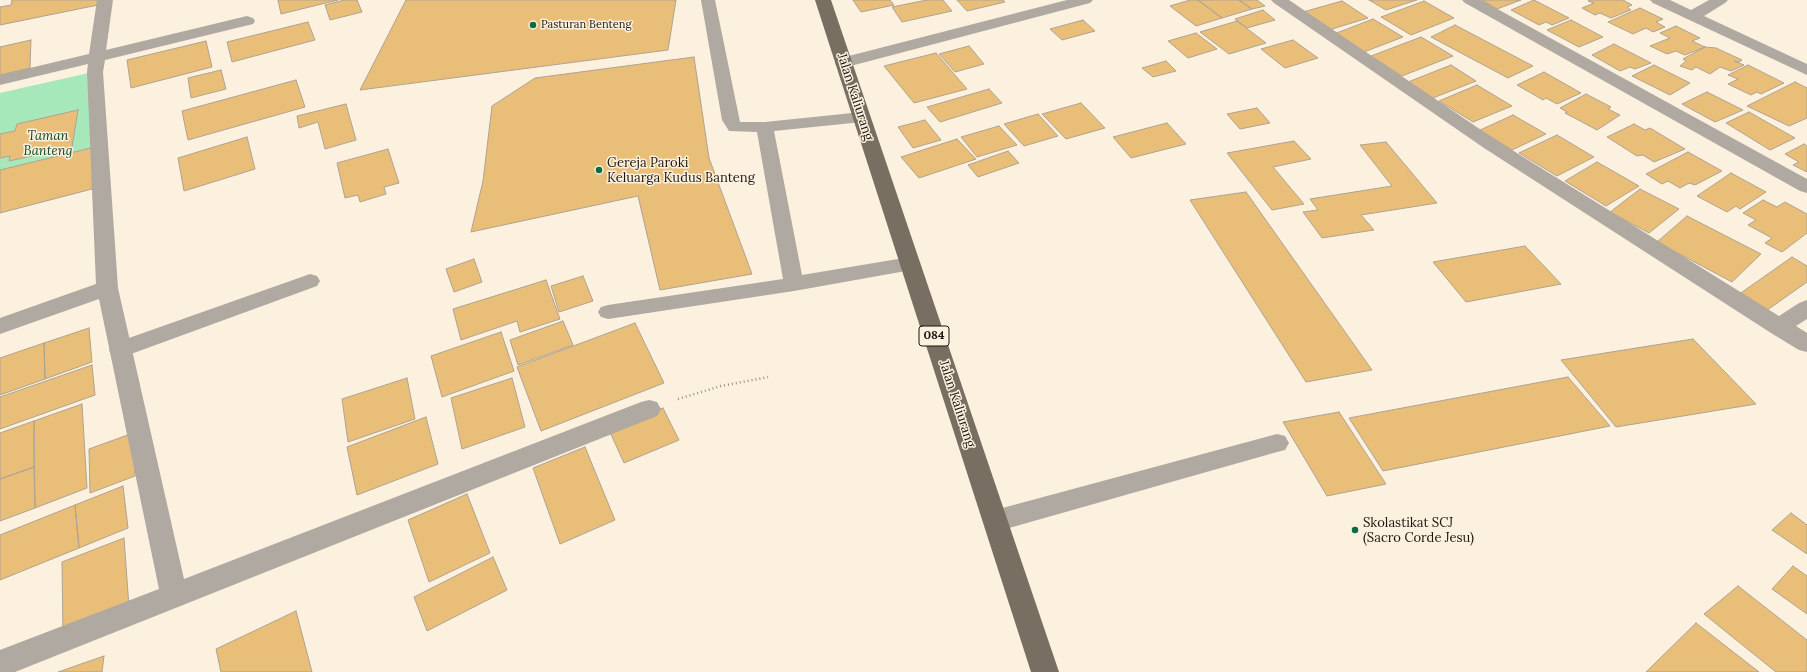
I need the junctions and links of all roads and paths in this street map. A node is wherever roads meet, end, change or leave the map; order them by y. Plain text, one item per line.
1 (105, 0) edge
2 (708, 0) edge
3 (823, 0) edge
4 (1086, 0) edge
5 (1279, 0) edge
6 (1470, 0) edge
7 (1658, 0) edge
8 (1720, 0) edge
9 (1692, 16) junction
10 (247, 21) dead end
11 (97, 57) junction
12 (843, 62) junction
13 (1807, 70) edge
14 (0, 80) edge
15 (862, 117) junction
16 (765, 128) junction
17 (1807, 187) edge
18 (910, 264) junction
19 (310, 281) dead end
20 (794, 284) junction
21 (107, 288) junction
22 (1807, 308) edge
23 (608, 312) dead end
24 (0, 326) edge
25 (1780, 327) junction
26 (1807, 344) edge
27 (120, 350) junction
28 (768, 377) dead end
29 (649, 409) joint
30 (1277, 443) dead end
31 (996, 521) junction
32 (174, 595) junction
33 (0, 664) edge
34 (1045, 672) edge

1 - 11 street
2 - 16 lane
3 - 12 main road, Jalan Kaliurang / 084
4 - 12 street
5 - 25 street
6 - 17 street
7 - 9 street
8 - 9 street
9 - 13 street
10 - 11 street
11 - 14 street
11 - 21 street
12 - 15 main road, Jalan Kaliurang / 084
15 - 16 lane
15 - 18 main road, Jalan Kaliurang / 084
16 - 20 lane
18 - 20 lane
18 - 31 main road, Jalan Kaliurang / 084
19 - 27 lane
20 - 23 lane
21 - 24 street
21 - 27 street
22 - 25 street
25 - 26 street
27 - 32 street
28 - 29 path
29 - 32 street
30 - 31 lane
31 - 34 main road, Jalan Kaliurang / 084
32 - 33 street

